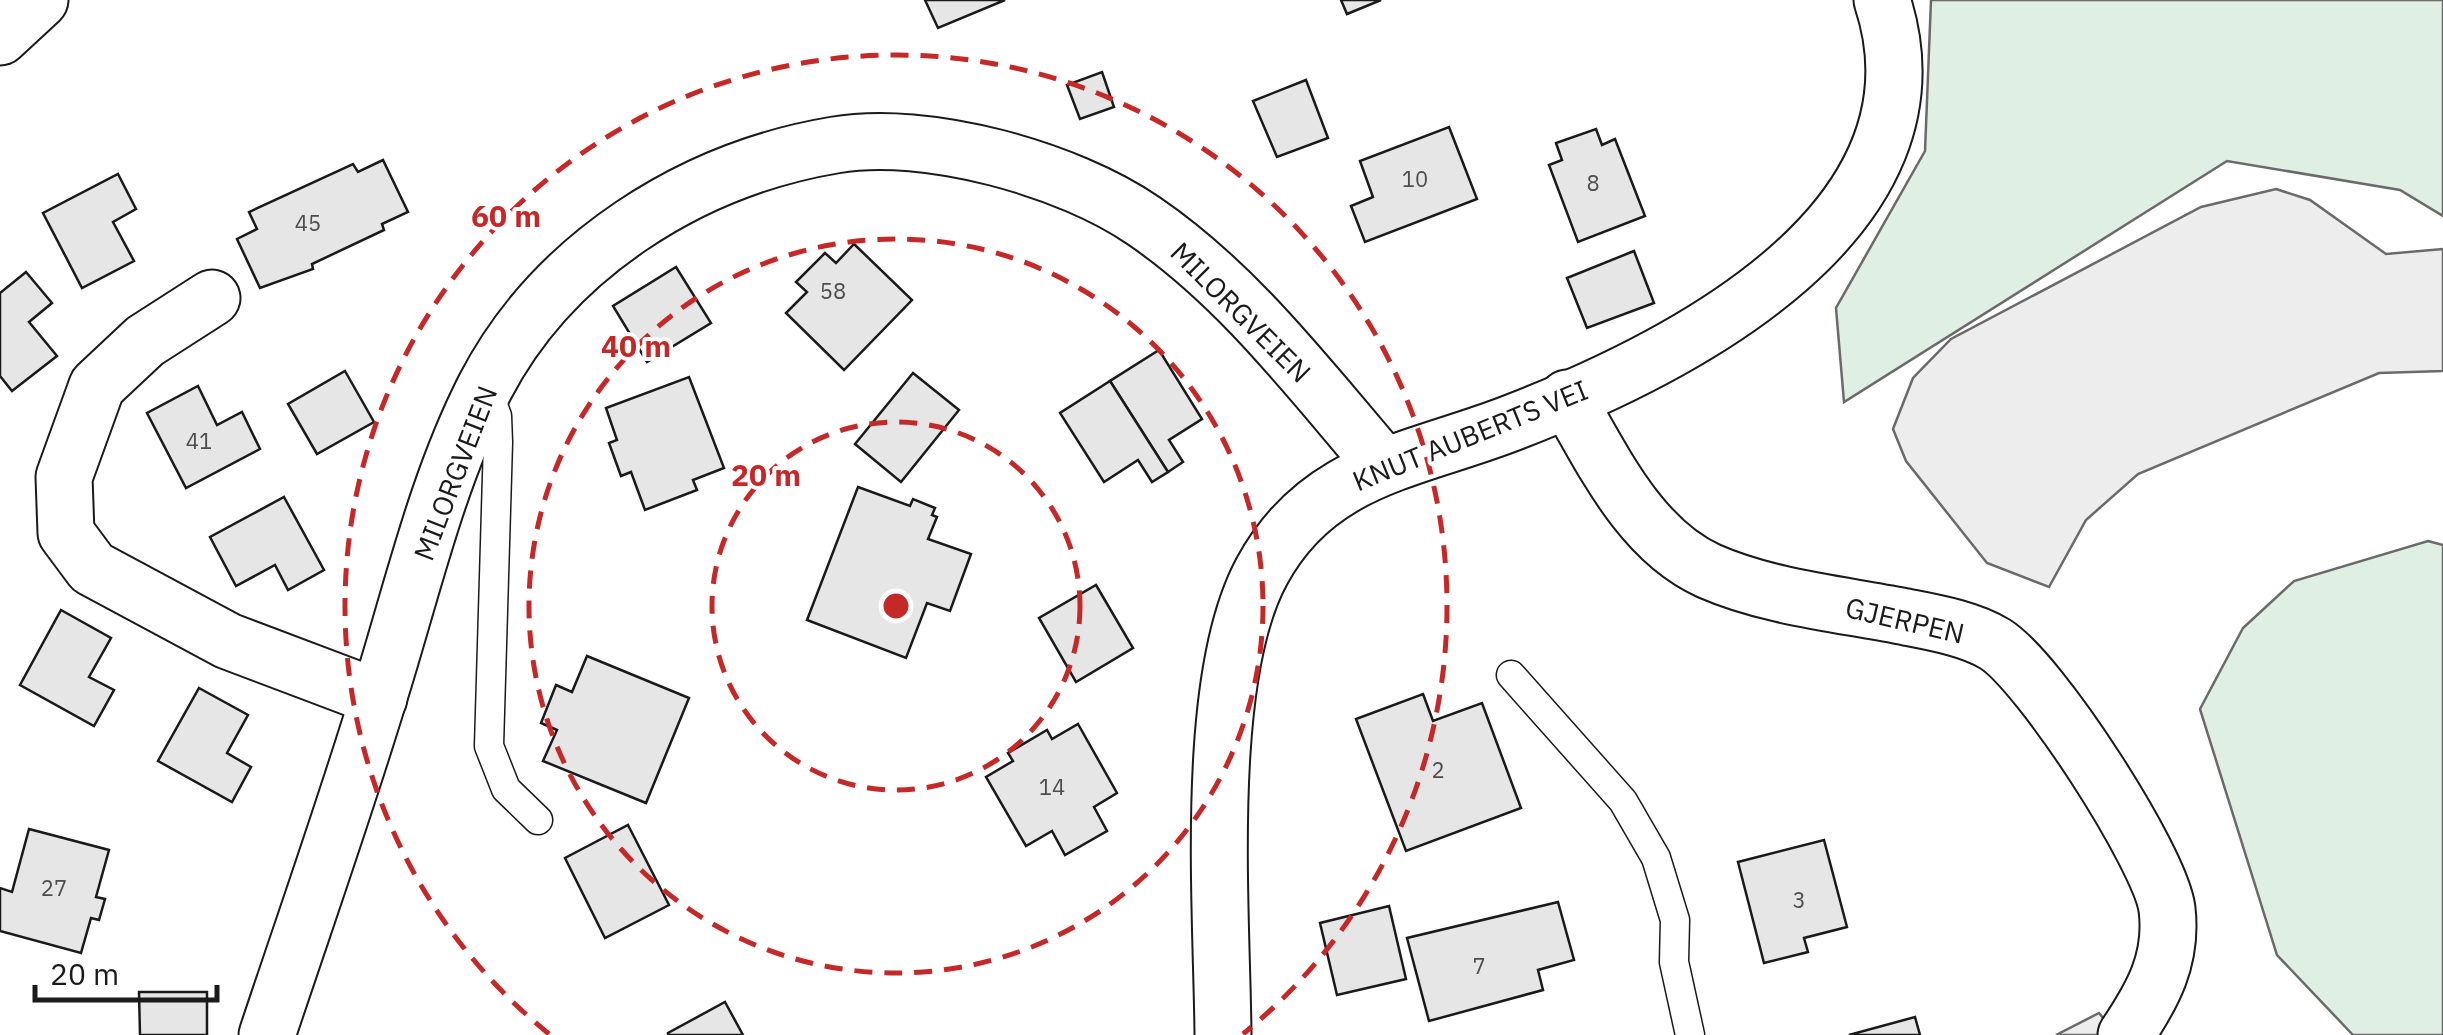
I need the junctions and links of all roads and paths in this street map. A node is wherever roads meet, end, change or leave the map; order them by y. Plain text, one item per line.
1 (40, 0) edge
2 (1882, 0) edge
3 (0, 37) edge
4 (212, 298) dead end
5 (486, 386) junction
6 (1567, 398) junction
7 (1382, 464) junction
8 (1512, 675) dead end
9 (379, 698) junction
10 (538, 820) dead end
11 (267, 1035) edge
12 (1224, 1035) edge
13 (1690, 1035) edge
14 (2126, 1035) edge

1 - 3 street
2 - 6 street, KNUT AUBERTS VEI
4 - 9 street
5 - 7 street, MILORGVEIEN
5 - 9 street, MILORGVEIEN
5 - 10 lane
6 - 7 street, KNUT AUBERTS VEI
6 - 14 street, GJERPEN
7 - 12 street, KNUT AUBERTS VEI
8 - 13 lane
9 - 11 street, MILORGVEIEN

